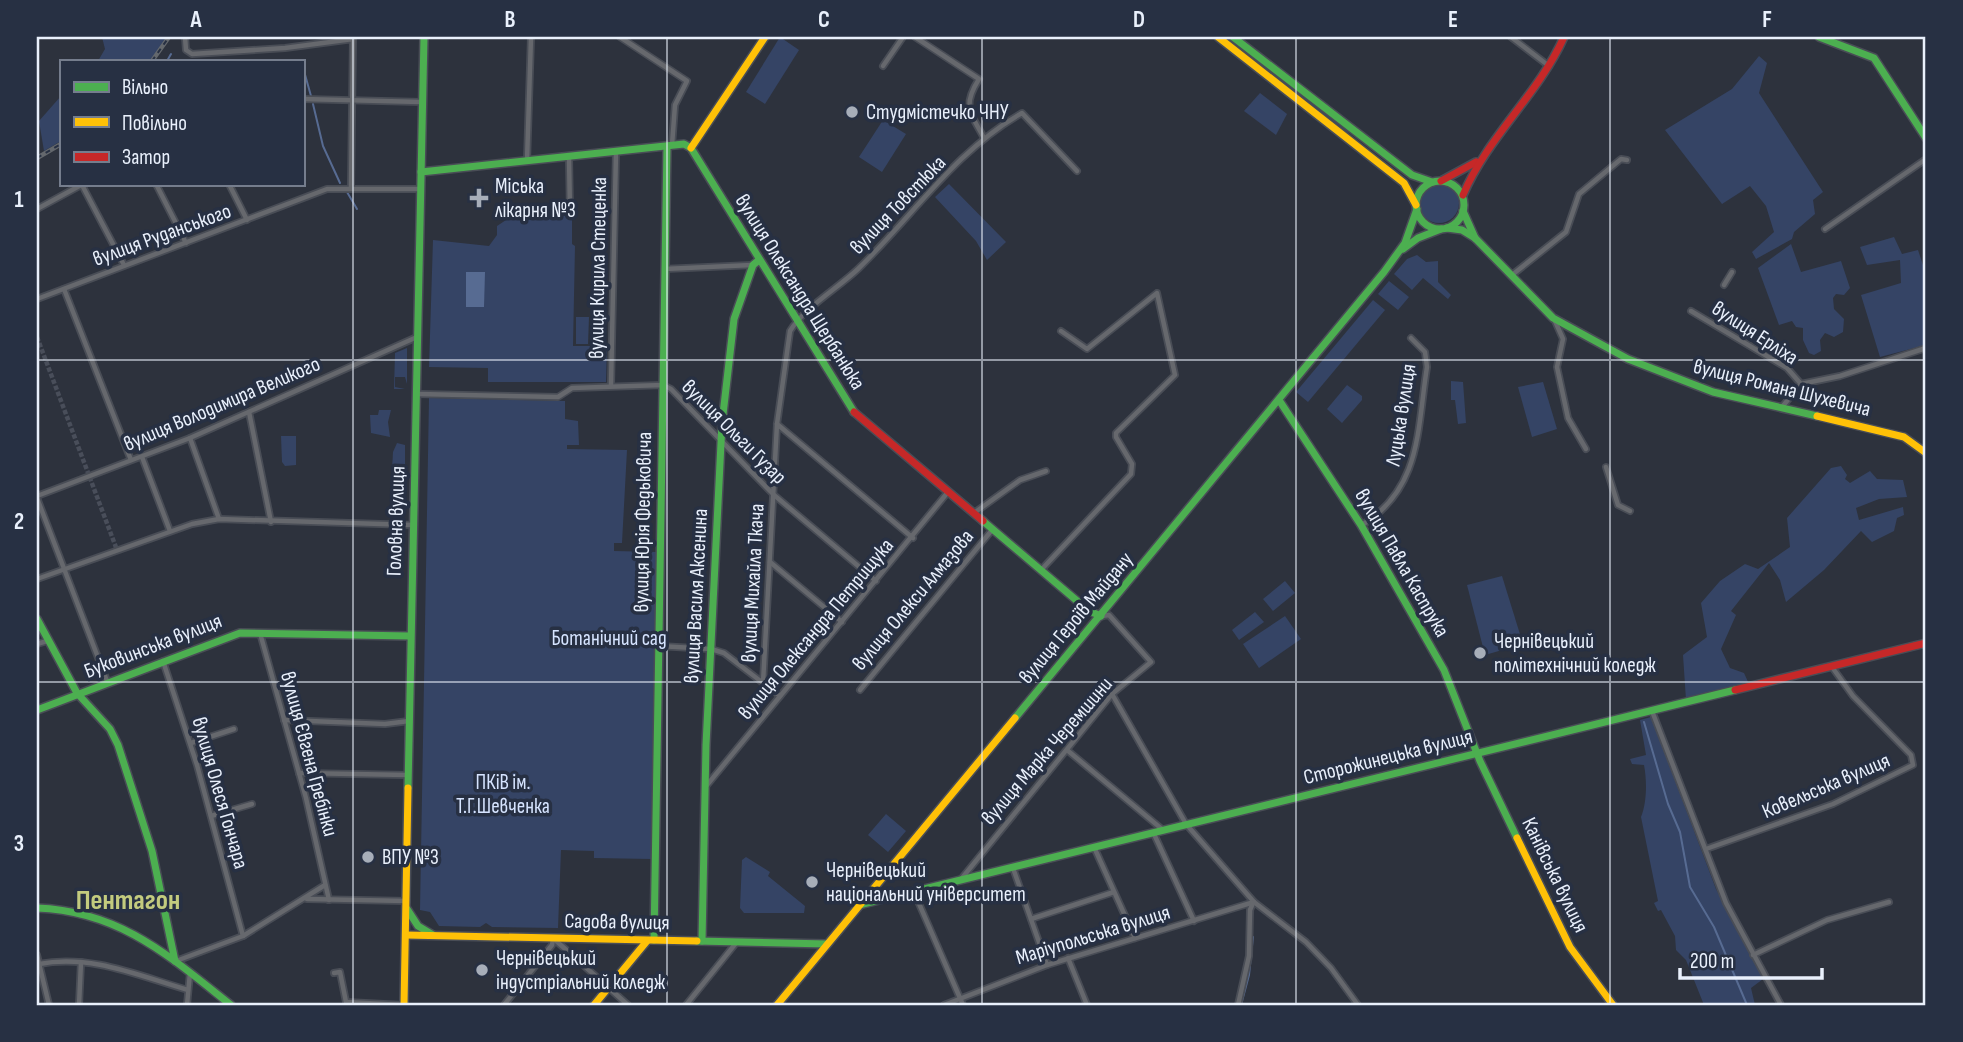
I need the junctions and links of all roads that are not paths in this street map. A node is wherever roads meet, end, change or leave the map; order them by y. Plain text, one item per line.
1 (185, 37) edge
2 (424, 37) edge
3 (531, 37) edge
4 (620, 37) edge
5 (765, 37) edge
6 (903, 37) edge
7 (915, 37) edge
8 (1218, 37) edge
9 (1233, 37) edge
10 (1511, 37) edge
11 (1564, 37) edge
12 (1819, 37) edge
13 (883, 66) dead end
14 (1551, 68) junction
15 (304, 99) edge
16 (353, 100) junction
17 (422, 102) junction
18 (984, 138) junction
19 (1926, 138) edge
20 (669, 146) junction
21 (691, 148) junction
22 (616, 152) junction
23 (569, 157) junction
24 (1926, 159) edge
25 (1478, 160) junction
26 (1627, 160) dead end
27 (527, 161) junction
28 (1077, 171) dead end
29 (421, 172) junction
30 (1441, 180) junction
31 (1432, 182) junction
32 (79, 186) edge
33 (84, 186) edge
34 (157, 186) edge
35 (230, 186) edge
36 (351, 187) junction
37 (421, 189) junction
38 (1463, 195) junction
39 (1416, 207) junction
40 (37, 209) edge
41 (1463, 211) junction
42 (570, 213) dead end
43 (247, 220) junction
44 (1444, 228) junction
45 (1825, 229) dead end
46 (1475, 238) junction
47 (186, 243) junction
48 (1401, 251) junction
49 (756, 262) junction
50 (124, 265) junction
51 (664, 269) junction
52 (1732, 272) dead end
53 (1511, 276) junction
54 (1724, 285) dead end
55 (64, 289) junction
56 (37, 299) edge
57 (1691, 311) dead end
58 (1553, 318) junction
59 (797, 320) junction
60 (1061, 331) dead end
61 (417, 337) junction
62 (1411, 338) dead end
63 (1926, 348) edge
64 (1801, 384) junction
65 (663, 385) junction
66 (611, 386) junction
67 (417, 394) junction
68 (1279, 400) junction
69 (1781, 408) junction
70 (249, 412) junction
71 (777, 424) junction
72 (190, 438) junction
73 (721, 440) junction
74 (1586, 449) dead end
75 (1926, 453) edge
76 (142, 457) junction
77 (131, 460) junction
78 (1606, 467) dead end
79 (1046, 471) dead end
80 (948, 492) junction
81 (774, 495) junction
82 (37, 497) edge
83 (1630, 511) dead end
84 (973, 514) junction
85 (219, 519) junction
86 (271, 522) junction
87 (413, 525) junction
88 (1361, 526) junction
89 (992, 530) junction
90 (170, 531) junction
91 (913, 538) junction
92 (771, 562) junction
93 (64, 569) junction
94 (1042, 569) junction
95 (37, 579) edge
96 (876, 581) junction
97 (1101, 616) junction
98 (37, 619) edge
99 (842, 622) junction
100 (259, 632) junction
101 (410, 636) junction
102 (47, 641) junction
103 (1926, 643) edge
104 (37, 644) edge
105 (659, 646) junction
106 (711, 649) junction
107 (163, 660) junction
108 (1832, 666) junction
109 (107, 681) junction
110 (763, 683) junction
111 (860, 690) dead end
112 (77, 694) junction
113 (1112, 694) junction
114 (780, 696) junction
115 (37, 710) edge
116 (1652, 710) junction
117 (284, 720) junction
118 (410, 721) junction
119 (234, 729) dead end
120 (191, 743) junction
121 (1067, 750) junction
122 (1477, 753) junction
123 (299, 773) junction
124 (408, 775) junction
125 (706, 785) junction
126 (252, 804) dead end
127 (211, 817) junction
128 (1185, 824) junction
129 (1164, 830) junction
130 (1154, 833) junction
131 (1094, 847) junction
132 (1706, 849) junction
133 (1013, 868) junction
134 (961, 880) junction
135 (326, 884) junction
136 (914, 891) junction
137 (1114, 892) junction
138 (306, 899) junction
139 (329, 900) junction
140 (1254, 902) junction
141 (1889, 902) dead end
142 (407, 905) junction
143 (859, 905) junction
144 (37, 908) edge
145 (1031, 919) junction
146 (1194, 920) junction
147 (418, 926) junction
148 (406, 933) junction
149 (243, 936) junction
150 (437, 936) junction
151 (1135, 938) junction
152 (553, 939) junction
153 (651, 941) junction
154 (702, 941) junction
155 (736, 942) junction
156 (827, 944) junction
157 (37, 955) edge
158 (1753, 955) junction
159 (1068, 958) junction
160 (175, 961) junction
161 (81, 962) junction
162 (39, 964) junction
163 (1047, 965) junction
164 (190, 973) junction
165 (334, 973) dead end
166 (608, 989) junction
167 (188, 990) junction
168 (960, 998) junction
169 (352, 1004) edge
170 (49, 1005) edge
171 (79, 1005) edge
172 (187, 1005) edge
173 (231, 1005) edge
174 (404, 1005) edge
175 (504, 1005) edge
176 (594, 1005) edge
177 (628, 1005) edge
178 (686, 1005) edge
179 (777, 1005) edge
180 (944, 1005) edge
181 (963, 1005) edge
182 (1087, 1005) edge
183 (1238, 1005) edge
184 (1358, 1005) edge
185 (1613, 1005) edge
186 (1780, 1005) edge

1 - 16 street
2 - 17 street, Головна вулиця
3 - 27 street
4 - 20 street
5 - 21 street
6 - 13 street
7 - 18 street
8 - 39 street
9 - 31 street
10 - 14 street
11 - 14 street
12 - 19 street
14 - 25 street
15 - 16 street
16 - 17 street
16 - 36 street
17 - 29 street, Головна вулиця
18 - 28 street, вулиця Товстюка
18 - 59 street, вулиця Товстюка
20 - 21 street
20 - 22 street
20 - 51 street, вулиця Юрія Федьковича
21 - 49 street, вулиця Олександра Щербанюка
22 - 23 street
22 - 66 street, вулиця Кирила Стеценка
23 - 27 street
23 - 42 street
24 - 45 street
25 - 30 street
25 - 38 street
26 - 53 street
27 - 29 street
29 - 37 street, Головна вулиця
30 - 31 street
30 - 38 street
31 - 39 street
32 - 40 street
33 - 50 street
34 - 47 street
35 - 43 street
36 - 37 street, вулиця Руданського
36 - 43 street, вулиця Руданського
37 - 61 street, Головна вулиця
38 - 41 street
39 - 44 street
39 - 48 street
41 - 44 street
41 - 46 street
43 - 47 street, вулиця Руданського
44 - 46 street
44 - 48 street
46 - 53 street, вулиця Романа Шухевича
47 - 50 street, вулиця Руданського
48 - 68 street, вулиця Героїв Майдану
49 - 51 street
49 - 59 street, вулиця Олександра Щербанюка
49 - 73 street, вулиця Василя Аксенина
50 - 55 street, вулиця Руданського
51 - 65 street, вулиця Юрія Федьковича
52 - 54 street, вулиця Ерліха
53 - 58 street, вулиця Романа Шухевича
55 - 56 street, вулиця Руданського
55 - 77 street
57 - 64 street, вулиця Ерліха
58 - 69 street, вулиця Романа Шухевича
58 - 74 street
59 - 71 street, вулиця Михайла Ткача
59 - 80 street, вулиця Олександра Щербанюка
60 - 94 street
61 - 67 street, Головна вулиця
61 - 70 street, вулиця Володимира Великого
62 - 88 street, Луцька вулиця
63 - 64 street
64 - 69 street
65 - 66 street, вулиця Ольги Гузар
65 - 73 street, вулиця Ольги Гузар
65 - 105 street, вулиця Юрія Федьковича
66 - 67 street, вулиця Ольги Гузар
67 - 87 street, Головна вулиця
68 - 88 street, вулиця Павла Каспрука
68 - 97 street, вулиця Героїв Майдану
69 - 75 street, вулиця Романа Шухевича
70 - 72 street, вулиця Володимира Великого
70 - 86 street
71 - 81 street, вулиця Михайла Ткача
71 - 91 street
72 - 76 street, вулиця Володимира Великого
72 - 85 street
73 - 81 street, вулиця Ольги Гузар
73 - 106 street, вулиця Василя Аксенина
76 - 77 street, вулиця Володимира Великого
76 - 90 street
77 - 82 street, вулиця Володимира Великого
78 - 83 street
79 - 84 street
80 - 84 street, вулиця Олександра Щербанюка
80 - 91 street, вулиця Олександра Петрищука
81 - 92 street, вулиця Михайла Ткача
81 - 96 street, вулиця Ольги Гузар
82 - 93 street
84 - 89 street, вулиця Олександра Щербанюка
85 - 86 street
85 - 90 street
86 - 87 street
87 - 101 street, Головна вулиця
88 - 122 street, вулиця Павла Каспрука
89 - 94 street, вулиця Олександра Щербанюка
89 - 111 street, вулиця Олекси Алмазова
90 - 93 street
91 - 96 street, вулиця Олександра Петрищука
92 - 99 street
92 - 110 street, вулиця Михайла Ткача
93 - 95 street
93 - 109 street
94 - 97 street, вулиця Олександра Щербанюка
96 - 99 street, вулиця Олександра Петрищука
97 - 113 street, вулиця Марка Черемшини
97 - 143 street, вулиця Героїв Майдану
98 - 102 street
99 - 114 street, вулиця Олександра Петрищука
100 - 101 street, Буковинська вулиця
100 - 107 street, Буковинська вулиця
100 - 117 street, вулиця Євгена Гребінки
101 - 118 street, Головна вулиця
102 - 104 street
102 - 112 street
103 - 108 street, Сторожинецька вулиця
105 - 106 street
105 - 153 street, вулиця Юрія Федьковича
106 - 110 street
106 - 125 street, вулиця Василя Аксенина
107 - 109 street, Буковинська вулиця
107 - 120 street, вулиця Олеся Гончара
108 - 116 street, Сторожинецька вулиця
108 - 132 street, Ковельська вулиця
109 - 112 street, Буковинська вулиця
110 - 114 street
112 - 115 street, Буковинська вулиця
112 - 160 street
113 - 121 street, вулиця Марка Черемшини
113 - 128 street
114 - 125 street, вулиця Олександра Петрищука
116 - 122 street, Сторожинецька вулиця
116 - 132 street
117 - 118 street
117 - 123 street, вулиця Євгена Гребінки
118 - 124 street, Головна вулиця
119 - 120 street
120 - 127 street, вулиця Олеся Гончара
121 - 129 street
121 - 134 street, вулиця Марка Черемшини
122 - 128 street, Сторожинецька вулиця
122 - 185 street, Канівська вулиця
123 - 124 street
123 - 135 street, вулиця Євгена Гребінки
124 - 142 street, Головна вулиця
125 - 154 street, вулиця Василя Аксенина
126 - 127 street
127 - 149 street, вулиця Олеся Гончара
128 - 129 street, Сторожинецька вулиця
128 - 140 street
129 - 130 street, Сторожинецька вулиця
130 - 131 street, Сторожинецька вулиця
130 - 146 street
131 - 133 street, Сторожинецька вулиця
131 - 137 street
132 - 158 street
133 - 134 street, Сторожинецька вулиця
133 - 145 street
134 - 136 street, Сторожинецька вулиця
135 - 138 street
135 - 139 street, вулиця Євгена Гребінки
136 - 143 street, Сторожинецька вулиця
136 - 168 street
137 - 145 street
137 - 151 street
138 - 139 street
138 - 149 street
139 - 142 street
140 - 146 street, Маріупольська вулиця
140 - 183 street
140 - 184 street
141 - 158 street
142 - 147 street
142 - 148 street, Головна вулиця
143 - 156 street, вулиця Героїв Майдану
144 - 160 street
145 - 163 street
146 - 151 street, Маріупольська вулиця
147 - 148 street
147 - 150 street
148 - 150 street, Садова вулиця
148 - 174 street, Головна вулиця
149 - 160 street
150 - 152 street, Садова вулиця
151 - 159 street, Маріупольська вулиця
152 - 153 street, Садова вулиця
152 - 166 street
152 - 175 street
153 - 154 street, Садова вулиця
153 - 166 street
154 - 155 street, Садова вулиця
155 - 156 street, Садова вулиця
155 - 178 street
156 - 179 street, вулиця Героїв Майдану
157 - 162 street
158 - 186 street
159 - 163 street, Маріупольська вулиця
159 - 182 street
160 - 164 street
161 - 162 street
161 - 167 street
161 - 171 street
162 - 170 street
163 - 168 street, Маріупольська вулиця
164 - 167 street
164 - 173 street
165 - 169 street
166 - 176 street
166 - 177 street
167 - 172 street
168 - 180 street, Маріупольська вулиця
168 - 181 street
169 - 174 street

